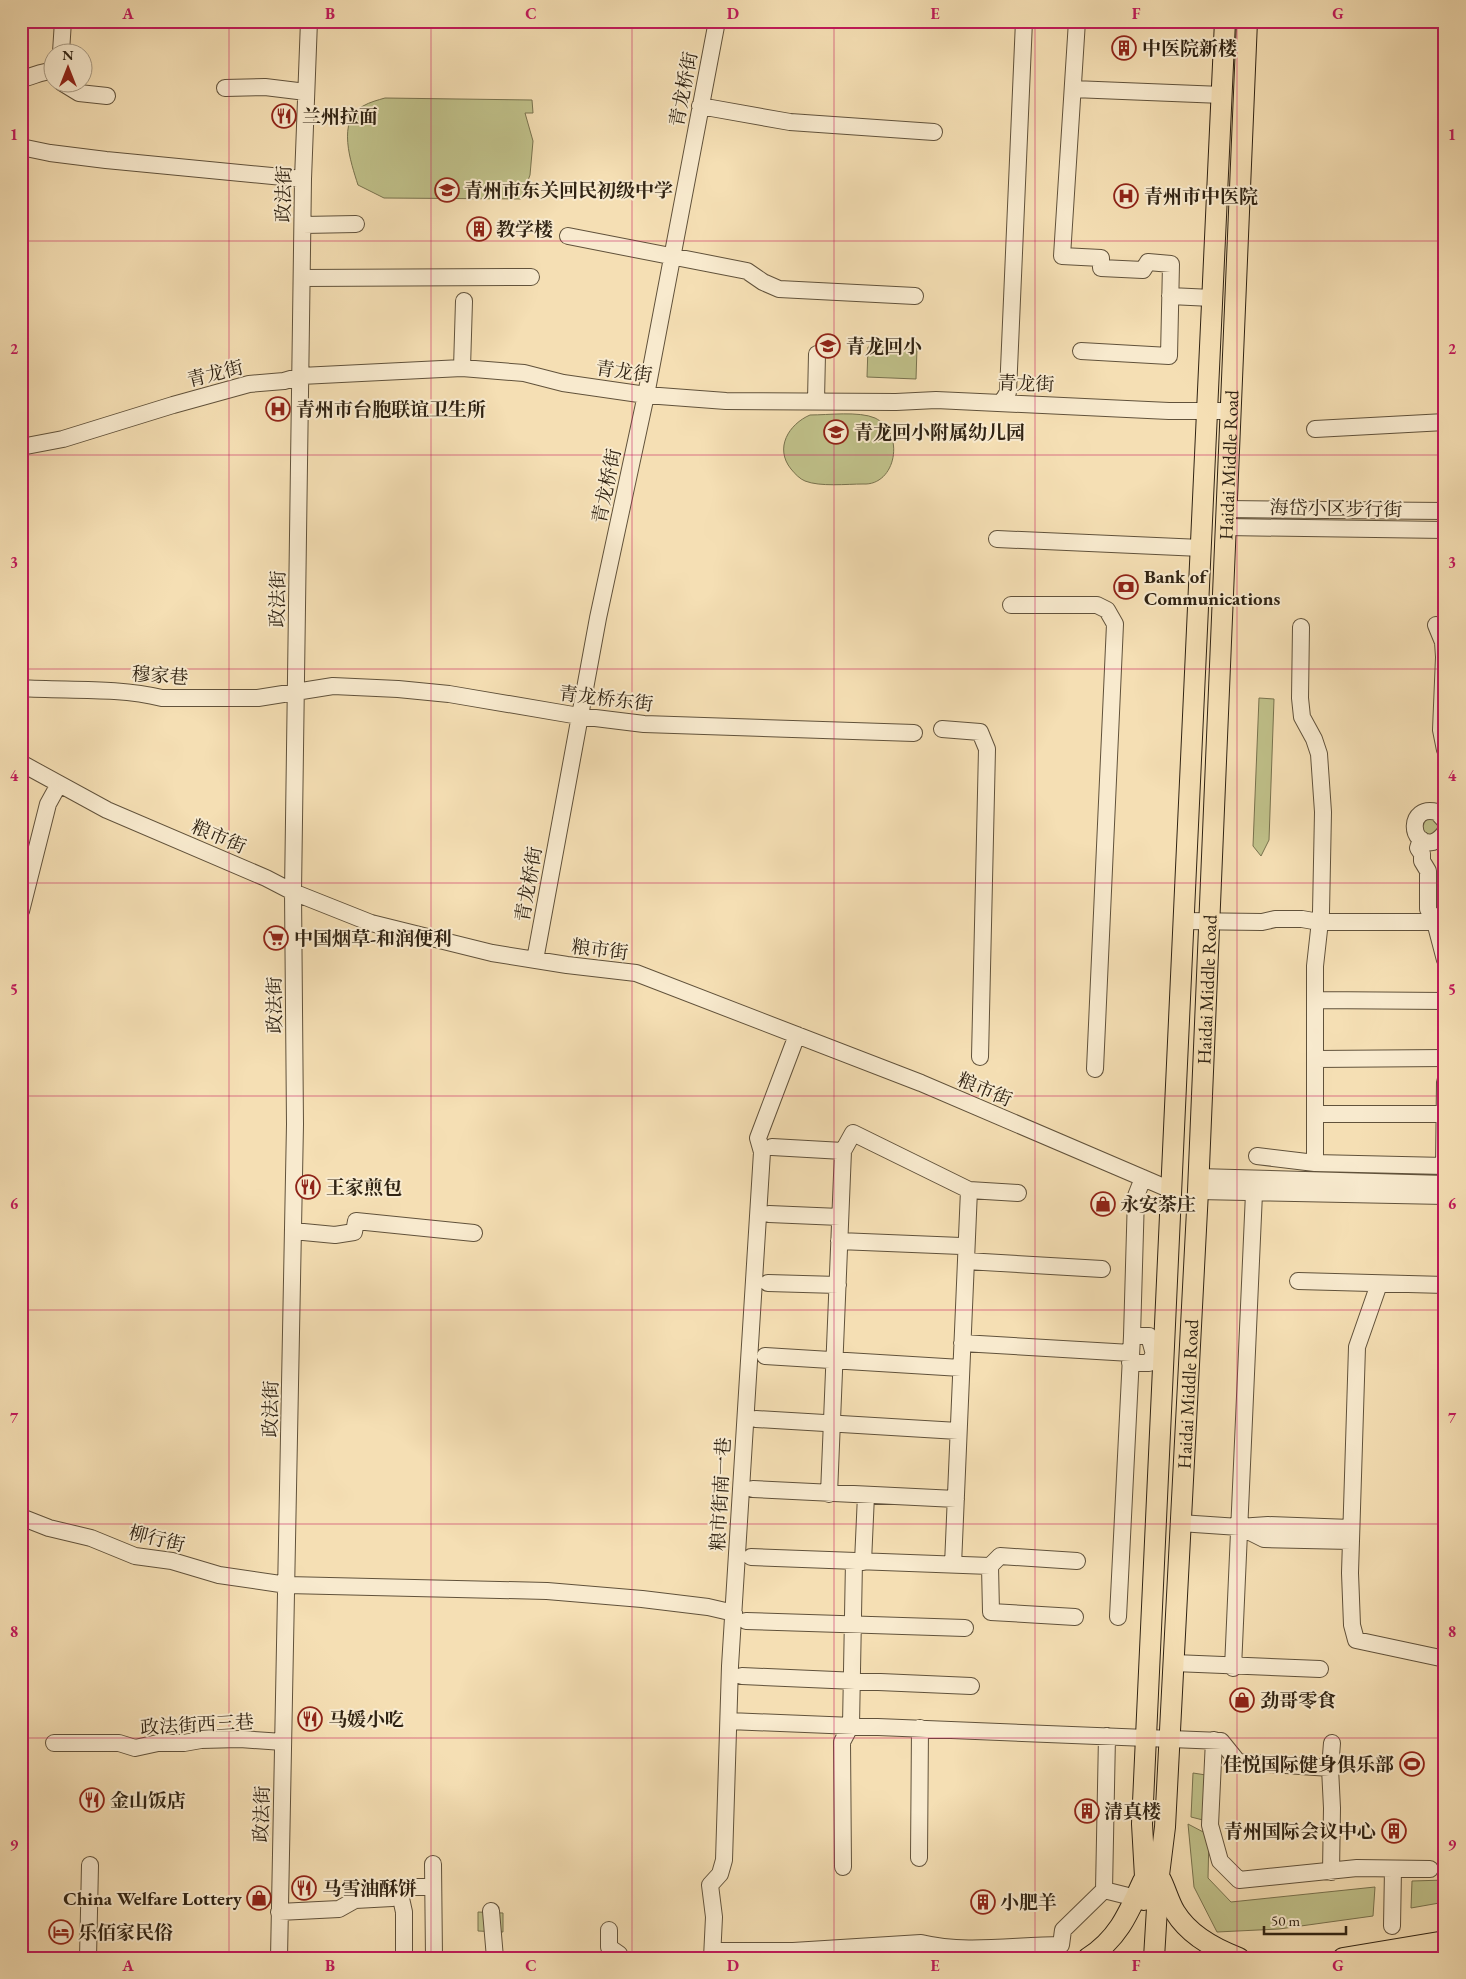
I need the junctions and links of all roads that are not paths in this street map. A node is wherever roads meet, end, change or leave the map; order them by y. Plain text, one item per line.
1 (63, 21) edge
2 (309, 21) edge
3 (717, 21) edge
4 (1024, 21) edge
5 (1077, 21) edge
6 (1225, 21) edge
7 (1248, 21) edge
8 (62, 42) edge
9 (42, 72) edge
10 (21, 79) edge
11 (225, 88) dead end
12 (1073, 89) junction
13 (77, 92) edge
14 (306, 92) junction
15 (1222, 95) junction
16 (107, 96) dead end
17 (700, 106) junction
18 (934, 132) dead end
19 (21, 147) edge
20 (303, 179) junction
21 (356, 224) dead end
22 (303, 225) junction
23 (568, 236) dead end
24 (672, 256) junction
25 (531, 277) dead end
26 (302, 278) junction
27 (915, 296) dead end
28 (1170, 296) junction
29 (1212, 298) junction
30 (464, 301) dead end
31 (1081, 351) dead end
32 (816, 354) dead end
33 (462, 368) junction
34 (300, 376) junction
35 (646, 395) junction
36 (816, 400) junction
37 (1002, 402) junction
38 (1207, 410) junction
39 (1232, 411) junction
40 (1445, 422) edge
41 (1315, 429) dead end
42 (21, 447) edge
43 (1445, 511) edge
44 (1226, 518) junction
45 (1445, 530) edge
46 (997, 539) dead end
47 (1201, 548) junction
48 (1011, 605) dead end
49 (1436, 625) dead end
50 (1301, 627) dead end
51 (21, 688) edge
52 (296, 692) junction
53 (580, 716) junction
54 (942, 729) dead end
55 (914, 733) dead end
56 (1445, 750) edge
57 (21, 763) edge
58 (59, 784) junction
59 (1444, 816) edge
60 (1445, 832) edge
61 (1421, 839) junction
62 (293, 892) junction
63 (21, 911) edge
64 (1184, 921) junction
65 (1209, 922) junction
66 (1319, 922) junction
67 (1440, 922) edge
68 (535, 960) junction
69 (1445, 960) edge
70 (1314, 1000) junction
71 (1445, 1001) edge
72 (797, 1035) junction
73 (980, 1057) dead end
74 (1445, 1058) edge
75 (1314, 1059) junction
76 (1095, 1069) dead end
77 (1445, 1082) edge
78 (1314, 1114) junction
79 (1444, 1114) edge
80 (772, 1147) dead end
81 (843, 1151) junction
82 (1257, 1156) dead end
83 (1315, 1163) junction
84 (1444, 1166) edge
85 (1143, 1178) junction
86 (1198, 1184) junction
87 (1445, 1184) edge
88 (969, 1190) junction
89 (1171, 1190) junction
90 (1018, 1193) dead end
91 (1254, 1193) junction
92 (1445, 1196) edge
93 (769, 1214) dead end
94 (840, 1217) junction
95 (293, 1231) junction
96 (474, 1233) dead end
97 (839, 1241) junction
98 (964, 1254) junction
99 (1102, 1269) dead end
100 (1298, 1281) dead end
101 (768, 1283) dead end
102 (1379, 1284) junction
103 (838, 1285) junction
104 (1445, 1285) edge
105 (962, 1343) junction
106 (1131, 1351) junction
107 (1159, 1354) junction
108 (765, 1356) dead end
109 (835, 1360) junction
110 (961, 1368) junction
111 (756, 1419) dead end
112 (832, 1423) junction
113 (958, 1431) junction
114 (753, 1489) dead end
115 (828, 1494) junction
116 (866, 1495) junction
117 (956, 1499) junction
118 (21, 1517) edge
119 (1180, 1523) junction
120 (1240, 1527) junction
121 (1351, 1535) junction
122 (751, 1557) dead end
123 (858, 1561) junction
124 (1077, 1561) dead end
125 (953, 1565) junction
126 (990, 1566) junction
127 (287, 1585) junction
128 (740, 1617) junction
129 (1075, 1617) dead end
130 (1118, 1617) dead end
131 (853, 1624) junction
132 (965, 1628) dead end
133 (1445, 1659) edge
134 (1174, 1663) junction
135 (1233, 1668) dead end
136 (1320, 1669) dead end
137 (742, 1676) dead end
138 (852, 1680) junction
139 (971, 1686) dead end
140 (729, 1721) junction
141 (851, 1725) junction
142 (920, 1728) junction
143 (1108, 1736) junction
144 (1146, 1737) junction
145 (1170, 1738) junction
146 (1214, 1740) junction
147 (283, 1742) junction
148 (54, 1743) dead end
149 (1332, 1743) dead end
150 (1330, 1768) junction
151 (919, 1858) dead end
152 (433, 1864) dead end
153 (90, 1865) dead end
154 (843, 1867) dead end
155 (1393, 1869) junction
156 (1430, 1870) dead end
157 (1331, 1872) junction
158 (1152, 1876) junction
159 (433, 1887) junction
160 (1104, 1890) junction
161 (400, 1894) junction
162 (1136, 1898) junction
163 (491, 1911) dead end
164 (279, 1912) junction
165 (1392, 1926) dead end
166 (609, 1930) dead end
167 (1445, 1941) edge
168 (922, 1950) edge
169 (1059, 1951) edge
170 (713, 1955) edge
171 (88, 1958) edge
172 (279, 1958) edge
173 (404, 1958) edge
174 (434, 1958) edge
175 (495, 1958) edge
176 (619, 1958) edge
177 (1088, 1958) edge
178 (1142, 1958) edge
179 (1154, 1958) edge
180 (1239, 1958) edge
181 (1343, 1958) edge

1 - 8 street
2 - 14 street, 政法街
3 - 17 street, 青龙桥街
4 - 37 street
5 - 12 street
6 - 15 main road, Haidai Middle Road
7 - 39 main road, Haidai Middle Road
9 - 10 street
11 - 14 street
12 - 15 street
12 - 28 street
13 - 16 street
14 - 20 street, 政法街
15 - 29 main road, Haidai Middle Road
17 - 18 street
17 - 24 street, 青龙桥街
19 - 20 street
20 - 22 street, 政法街
21 - 22 street
22 - 26 street, 政法街
23 - 24 street
24 - 27 street
24 - 35 street, 青龙桥街
25 - 26 street
26 - 34 street, 政法街
28 - 29 street
28 - 31 street
29 - 38 main road, Haidai Middle Road
30 - 33 street
32 - 36 street
33 - 34 street, 青龙街
33 - 35 street, 青龙街
34 - 42 street, 青龙街
34 - 52 street, 政法街
35 - 36 street, 青龙街
35 - 53 street, 青龙桥街
36 - 37 street, 青龙街
37 - 38 street, 青龙街
38 - 39 street, 青龙街
38 - 47 main road, Haidai Middle Road
39 - 44 main road, Haidai Middle Road
40 - 41 street
43 - 44 street, 海岱小区步行街
44 - 45 street, 海岱小区步行街
44 - 65 main road, Haidai Middle Road
46 - 47 street
47 - 64 main road, Haidai Middle Road
48 - 76 street
49 - 56 street
50 - 66 street
51 - 52 street, 穆家巷
52 - 53 street, 青龙桥东街
52 - 62 street, 政法街
53 - 55 street, 青龙桥东街
53 - 68 street, 青龙桥街
54 - 73 street
57 - 58 street, 粮市街
58 - 62 street, 粮市街
58 - 63 street
59 - 61 street
60 - 61 street
61 - 67 street
62 - 68 street, 粮市街
62 - 95 street, 政法街
64 - 65 street
64 - 89 main road, Haidai Middle Road
65 - 66 street
65 - 86 main road, Haidai Middle Road
66 - 67 street
66 - 70 street
67 - 69 street
68 - 72 street, 粮市街
70 - 71 street
70 - 75 street
72 - 85 street, 粮市街
72 - 128 street, 粮市街南一巷
74 - 75 street
75 - 78 street
77 - 79 street
78 - 79 street
78 - 83 street
79 - 84 street
80 - 81 street
81 - 88 street
81 - 94 street
82 - 83 street
83 - 84 street
85 - 89 street, 粮市街
85 - 106 street
86 - 87 street
86 - 91 street
86 - 119 main road, Haidai Middle Road
88 - 90 street
88 - 98 street
89 - 107 main road, Haidai Middle Road
91 - 92 street
91 - 120 street
93 - 94 street
94 - 97 street
95 - 96 street
95 - 127 street, 政法街
97 - 98 street
97 - 103 street
98 - 99 street
98 - 105 street
100 - 102 street
101 - 103 street
102 - 104 street
102 - 121 street
103 - 109 street
105 - 106 street
105 - 110 street
106 - 107 street
106 - 107 street
106 - 130 street
107 - 144 main road, Haidai Middle Road
108 - 109 street
109 - 110 street
109 - 112 street
110 - 113 street
111 - 112 street
112 - 113 street
112 - 115 street
113 - 117 street
114 - 115 street
115 - 116 street
116 - 117 street
116 - 123 street
117 - 125 street
118 - 127 street, 柳行街
119 - 120 street
119 - 134 main road, Haidai Middle Road
120 - 121 street
120 - 135 street
121 - 133 street
122 - 123 street
123 - 125 street
123 - 131 street
124 - 126 street
125 - 126 street
126 - 129 street
127 - 128 street, 柳行街
127 - 147 street, 政法街
128 - 131 street, 柳行街
128 - 140 street, 粮市街南一巷
131 - 132 street, 柳行街
131 - 138 street
134 - 136 street
134 - 145 main road, Haidai Middle Road
137 - 138 street
138 - 139 street
138 - 141 street
140 - 141 street
140 - 170 street, 粮市街南一巷
141 - 142 street
141 - 154 street
142 - 143 street
142 - 151 street
143 - 144 street
143 - 160 street
144 - 145 street
144 - 158 main road, Haidai Middle Road
145 - 146 street
145 - 158 main road, Haidai Middle Road
146 - 150 street
146 - 157 street
147 - 148 street, 政法街西三巷
147 - 164 street, 政法街
149 - 150 street
150 - 157 street
152 - 159 street
153 - 171 street
155 - 156 street
155 - 157 street
155 - 165 street
158 - 162 main road
158 - 178 main road, Haidai Middle Road
158 - 179 main road, Haidai Middle Road
158 - 180 main road
159 - 161 street
159 - 174 street
160 - 162 street
160 - 169 street
161 - 164 street
161 - 173 street
162 - 177 main road
163 - 175 street
164 - 172 street, 政法街
166 - 176 street
167 - 181 main road
168 - 169 street
168 - 170 street

